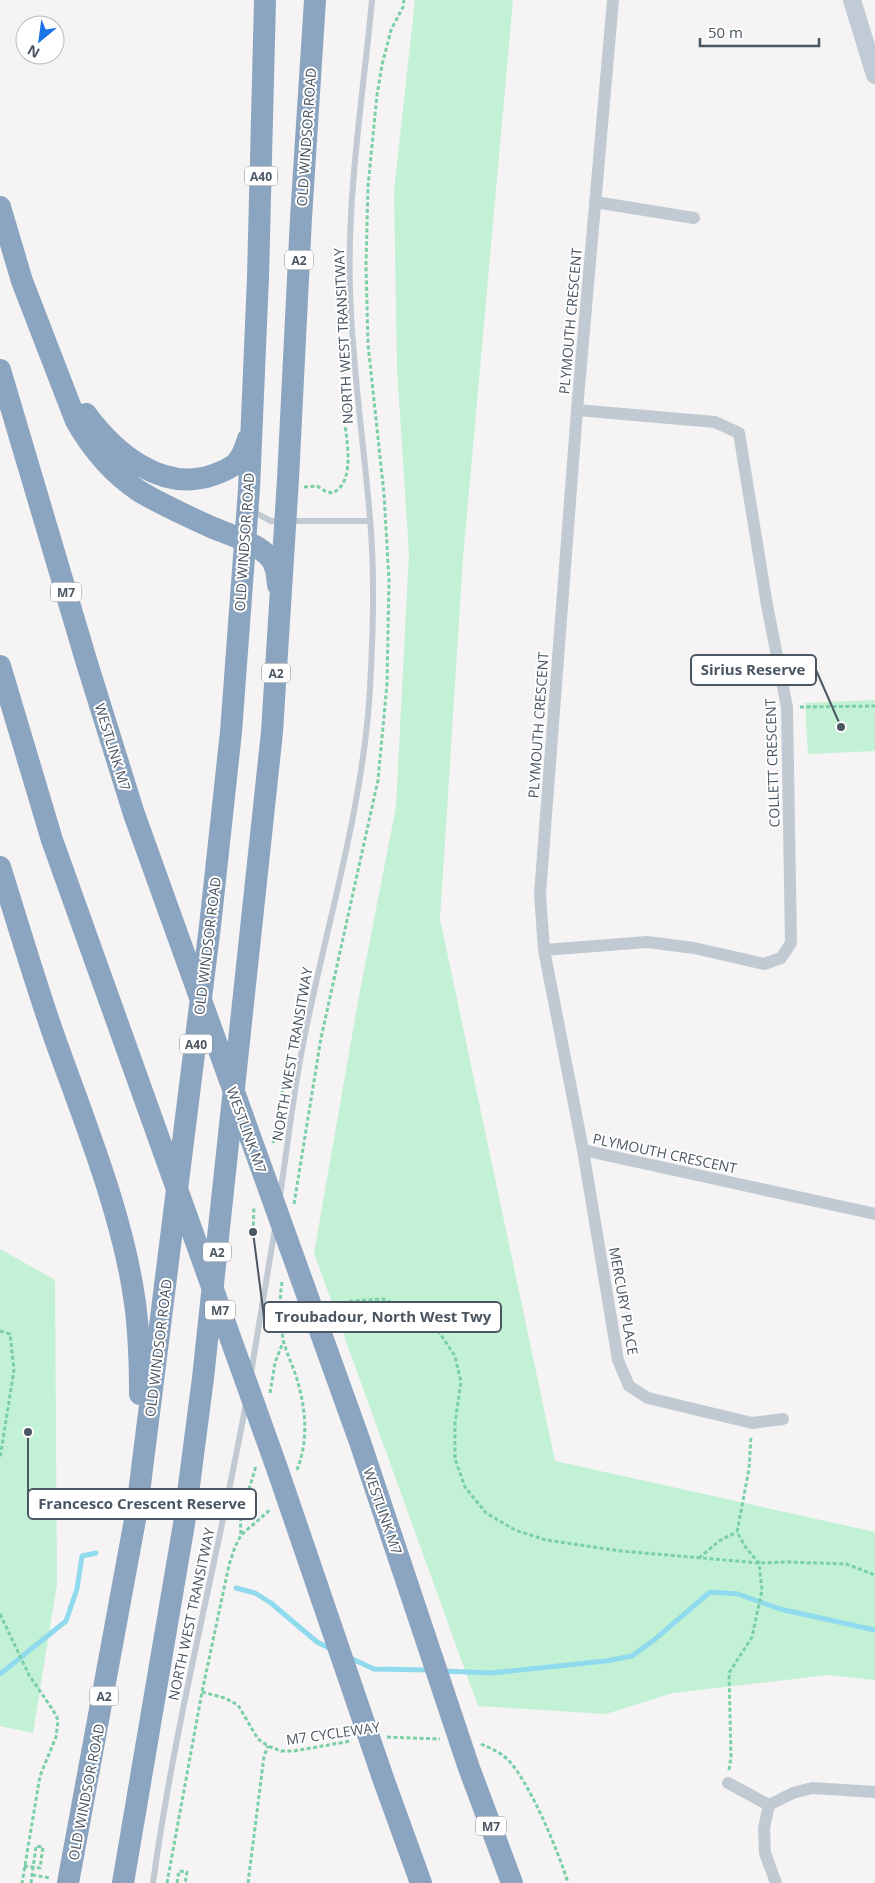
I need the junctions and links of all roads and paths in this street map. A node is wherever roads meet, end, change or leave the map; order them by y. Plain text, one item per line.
1 (265, 0) edge
2 (315, 0) edge
3 (372, 0) edge
4 (613, 0) edge
5 (852, 0) edge
6 (875, 75) edge
7 (595, 202) junction
8 (0, 207) edge
9 (694, 218) dead end
10 (22, 281) junction
11 (0, 370) edge
12 (343, 410) dead end
13 (577, 410) junction
14 (251, 428) junction
15 (317, 486) dead end
16 (248, 507) junction
17 (286, 520) junction
18 (370, 521) junction
19 (245, 541) junction
20 (280, 614) junction
21 (0, 666) edge
22 (875, 706) edge
23 (787, 707) junction
24 (0, 867) edge
25 (544, 950) junction
26 (583, 1150) junction
27 (875, 1214) edge
28 (324, 1306) dead end
29 (296, 1311) dead end
30 (280, 1313) dead end
31 (0, 1331) edge
32 (783, 1419) dead end
33 (752, 1423) junction
34 (0, 1458) edge
35 (137, 1510) junction
36 (738, 1532) junction
37 (699, 1558) junction
38 (759, 1563) junction
39 (875, 1575) edge
40 (1, 1616) edge
41 (385, 1737) dead end
42 (432, 1738) dead end
43 (357, 1740) dead end
44 (268, 1746) junction
45 (521, 1776) dead end
46 (728, 1783) joint
47 (875, 1792) edge
48 (769, 1804) junction
49 (24, 1866) junction
50 (22, 1883) edge
51 (31, 1883) edge
52 (68, 1883) edge
53 (123, 1883) edge
54 (153, 1883) edge
55 (167, 1883) edge
56 (177, 1883) edge
57 (185, 1883) edge
58 (248, 1883) edge
59 (421, 1883) edge
60 (512, 1883) edge
61 (568, 1883) edge
62 (776, 1883) edge

1 - 14 highway, OLD WINDSOR ROAD / A40
2 - 17 highway, OLD WINDSOR ROAD / A2
3 - 18 lane, NORTH WEST TRANSITWAY
4 - 7 street, PLYMOUTH CRESCENT
5 - 6 street
7 - 9 street
7 - 13 street, PLYMOUTH CRESCENT
8 - 10 highway
10 - 14 highway
10 - 19 highway
11 - 60 highway, WESTLINK M7 / M7
12 - 15 path
13 - 23 street, COLLETT CRESCENT
13 - 25 street, PLYMOUTH CRESCENT
14 - 16 highway, OLD WINDSOR ROAD / A40
16 - 17 lane
16 - 19 highway, OLD WINDSOR ROAD / A40
17 - 18 lane
17 - 20 highway, OLD WINDSOR ROAD / A2
18 - 54 lane, NORTH WEST TRANSITWAY
19 - 20 highway
19 - 35 highway, OLD WINDSOR ROAD / A40
20 - 53 highway, OLD WINDSOR ROAD / A2
21 - 59 highway, M7
22 - 23 path
23 - 25 street, COLLETT CRESCENT
24 - 35 highway
25 - 26 street, PLYMOUTH CRESCENT
26 - 27 street, PLYMOUTH CRESCENT
26 - 33 street, MERCURY PLACE
28 - 37 path
29 - 30 path
31 - 34 path
32 - 33 street, MERCURY PLACE
33 - 36 path
35 - 52 highway, OLD WINDSOR ROAD / A2
36 - 37 path
36 - 38 path
37 - 38 path
38 - 39 path
38 - 46 path
40 - 49 path
41 - 42 path, M7 CYCLEWAY
43 - 44 path, M7 CYCLEWAY
44 - 55 path, M7 CYCLEWAY
44 - 58 path
45 - 61 path
46 - 48 street
47 - 48 street
48 - 62 street
49 - 50 path
49 - 51 path
56 - 57 path

